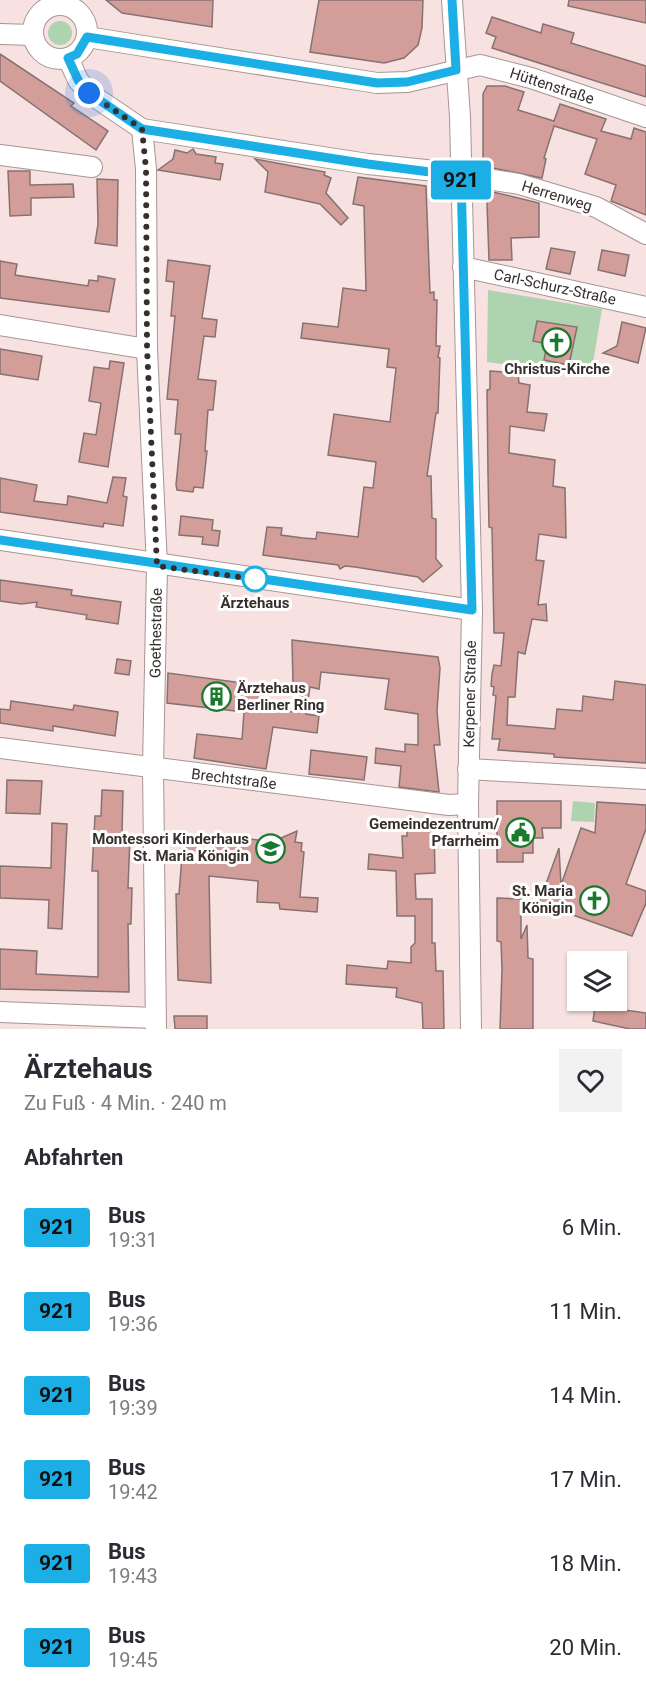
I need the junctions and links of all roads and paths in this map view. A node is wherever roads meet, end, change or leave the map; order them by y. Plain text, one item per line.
1 (452, 0) edge
2 (35, 26) junction
3 (0, 34) edge
4 (87, 37) junction
5 (68, 58) junction
6 (456, 70) junction
7 (646, 117) edge
8 (142, 129) junction
9 (0, 155) edge
10 (92, 167) dead end
11 (461, 176) junction
12 (646, 234) edge
13 (463, 267) junction
14 (646, 307) edge
15 (0, 326) edge
16 (147, 348) junction
17 (0, 540) edge
18 (157, 566) junction
19 (472, 610) junction
20 (0, 748) edge
21 (153, 768) junction
22 (468, 769) junction
23 (646, 779) edge
24 (468, 804) junction
25 (0, 1012) edge
26 (156, 1024) edge
27 (471, 1029) edge

1 - 6 street, Kerpener Straße
2 - 3 street
2 - 4 street
2 - 5 street
4 - 5 street
4 - 6 street, Hüttenstraße
5 - 8 street
6 - 7 street, Hüttenstraße
6 - 11 street, Kerpener Straße
8 - 11 street, Herrenweg
8 - 16 street, Goethestraße
9 - 10 street
11 - 12 street, Herrenweg
11 - 13 street, Kerpener Straße
13 - 14 street, Carl-Schurz-Straße
13 - 19 street, Kerpener Straße
15 - 16 street
16 - 18 street, Goethestraße
17 - 18 street
18 - 19 street
18 - 21 street, Goethestraße
19 - 22 street, Kerpener Straße
20 - 21 street, Brechtstraße
21 - 24 street, Brechtstraße
21 - 26 street, Goethestraße
22 - 23 street
22 - 24 street, Kerpener Straße
24 - 27 street, Kerpener Straße
25 - 26 street

